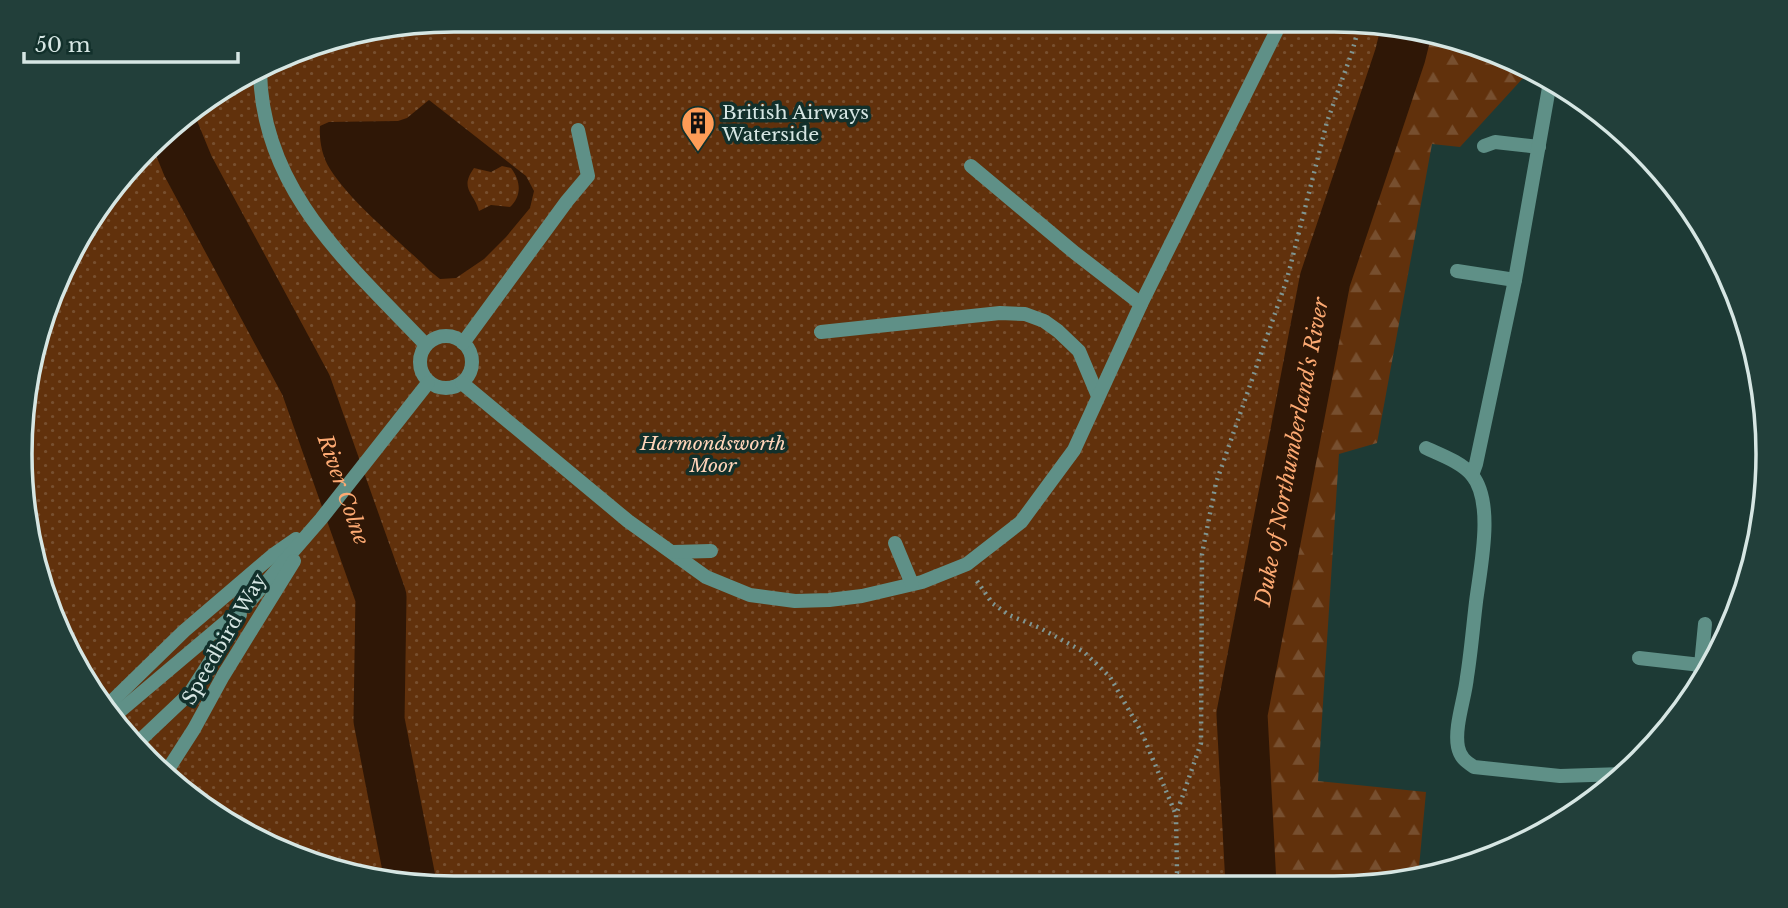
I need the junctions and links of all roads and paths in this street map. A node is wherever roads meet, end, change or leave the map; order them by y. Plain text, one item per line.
1 (1276, 32) edge
2 (1358, 32) edge
3 (261, 78) edge
4 (1549, 90) edge
5 (578, 130) dead end
6 (1484, 146) dead end
7 (1539, 147) junction
8 (971, 166) dead end
9 (1457, 271) dead end
10 (1515, 280) junction
11 (1141, 304) junction
12 (821, 332) dead end
13 (463, 343) junction
14 (426, 345) junction
15 (428, 383) junction
16 (462, 383) junction
17 (1098, 396) junction
18 (1426, 448) dead end
19 (1472, 475) junction
20 (318, 523) junction
21 (895, 543) dead end
22 (711, 551) dead end
23 (673, 552) junction
24 (967, 564) junction
25 (912, 584) junction
26 (248, 603) junction
27 (1705, 624) dead end
28 (1639, 659) dead end
29 (1701, 663) edge
30 (1701, 665) edge
31 (112, 701) edge
32 (120, 712) edge
33 (142, 739) edge
34 (170, 767) edge
35 (1610, 774) edge
36 (1177, 816) junction
37 (1176, 876) edge

1 - 11 lane
2 - 36 path
3 - 14 lane
4 - 7 lane
5 - 13 lane
6 - 7 lane
7 - 10 lane
8 - 11 lane
9 - 10 lane
10 - 19 lane
11 - 17 lane
12 - 17 lane
13 - 14 lane
13 - 16 lane
14 - 15 lane
15 - 16 lane
15 - 20 lane, Speedbird Way
16 - 23 lane
17 - 24 lane
18 - 19 lane
19 - 35 lane
20 - 26 lane, Speedbird Way
20 - 31 lane, Speedbird Way
20 - 34 lane, Speedbird Way
21 - 25 lane
22 - 23 lane
23 - 25 lane
24 - 25 lane
24 - 36 path
26 - 32 lane, Speedbird Way
26 - 33 lane, Speedbird Way
27 - 29 lane
28 - 30 lane
36 - 37 path

